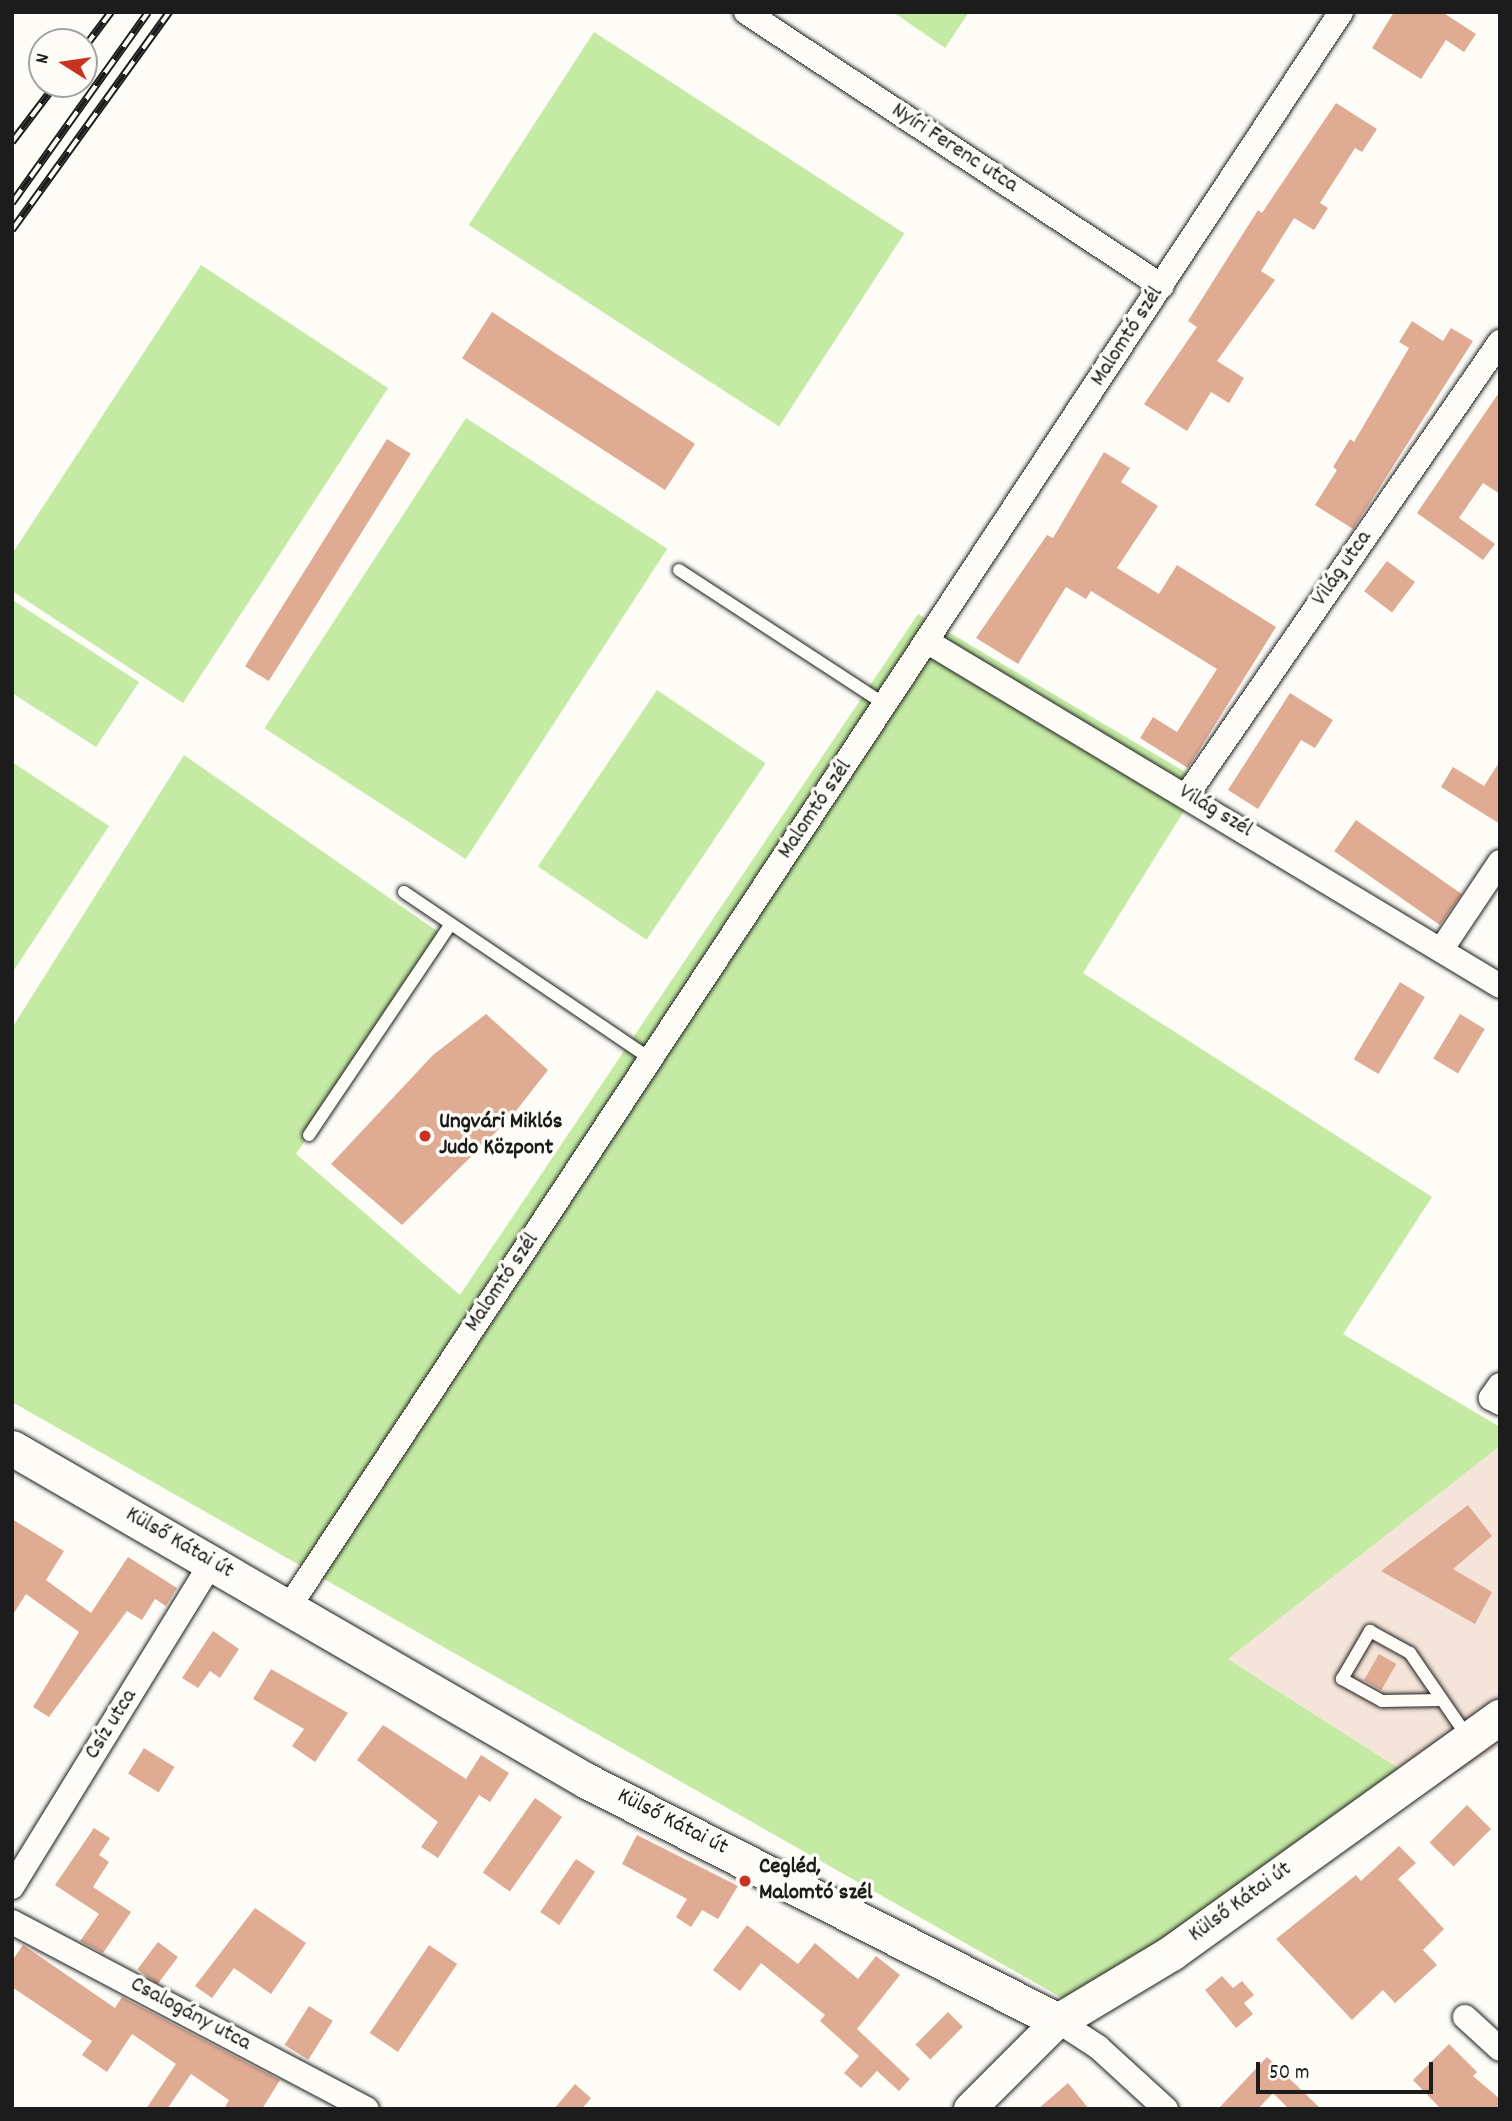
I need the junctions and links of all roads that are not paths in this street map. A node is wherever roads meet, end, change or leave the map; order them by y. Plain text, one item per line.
1 (746, 12) edge
2 (1341, 12) edge
3 (1162, 286) junction
4 (1500, 342) edge
5 (679, 570) dead end
6 (928, 642) junction
7 (886, 705) junction
8 (1187, 795) junction
9 (1500, 862) edge
10 (404, 892) dead end
11 (451, 924) junction
12 (1441, 950) junction
13 (1500, 986) edge
14 (651, 1059) junction
15 (309, 1135) dead end
16 (1500, 1385) edge
17 (1500, 1403) edge
18 (12, 1448) edge
19 (211, 1563) junction
20 (289, 1607) junction
21 (1440, 1700) junction
22 (1500, 1717) edge
23 (1470, 1739) junction
24 (12, 1887) edge
25 (12, 1922) edge
26 (1465, 2017) dead end
27 (1058, 2021) junction
28 (1500, 2049) edge
29 (367, 2109) edge
30 (970, 2109) edge
31 (1166, 2109) edge

1 - 3 street, Nyíri Ferenc utca
2 - 3 street, Malomtó szél
3 - 6 street, Malomtó szél
4 - 8 street, Világ utca
5 - 7 lane
6 - 7 street, Malomtó szél
6 - 8 street, Világ szél
7 - 14 street, Malomtó szél
8 - 12 street, Világ szél
9 - 12 street
10 - 11 lane
11 - 14 lane
11 - 15 lane
12 - 13 street, Világ szél
14 - 20 street, Malomtó szél
16 - 17 street
18 - 19 main road, Külső Kátai út
19 - 20 main road, Külső Kátai út
19 - 24 street, Csíz utca
20 - 27 main road, Külső Kátai út
21 - 21 lane
21 - 23 lane
22 - 23 main road, Külső Kátai út
23 - 27 main road, Külső Kátai út
25 - 29 street, Csalogány utca
26 - 28 street
27 - 30 street
27 - 31 street

